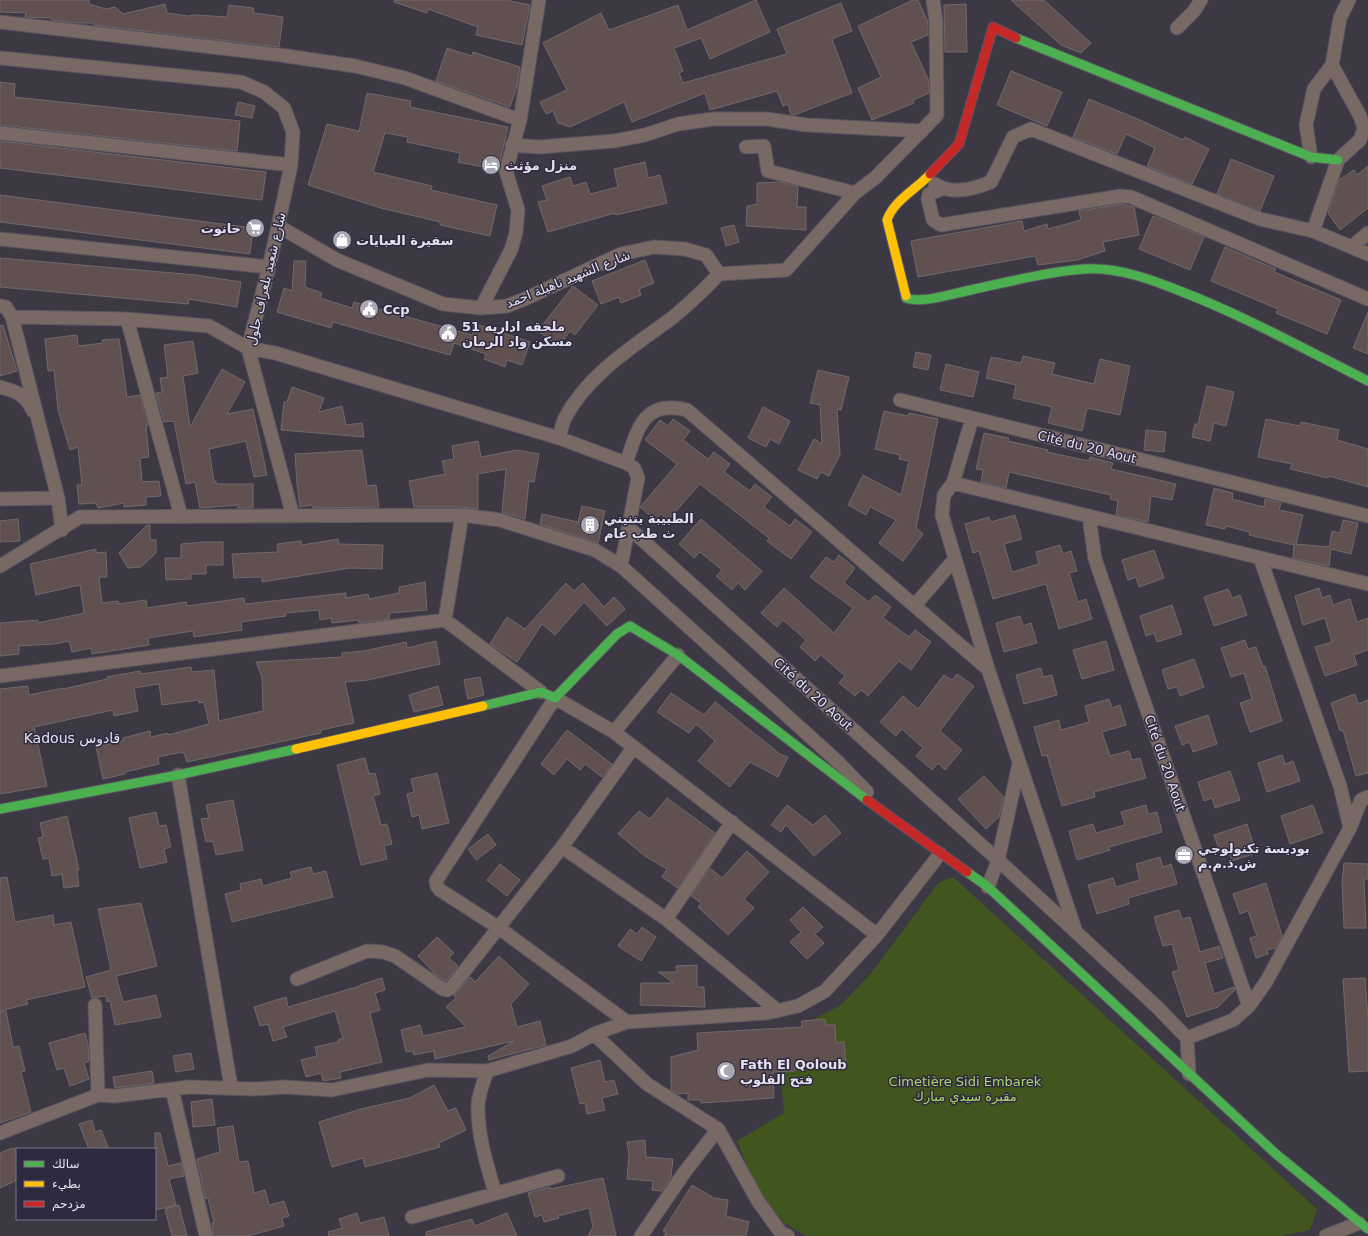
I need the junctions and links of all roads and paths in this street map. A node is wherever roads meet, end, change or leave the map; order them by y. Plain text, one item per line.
1 (540, 0) edge
2 (933, 0) edge
3 (1201, 0) edge
4 (1349, 0) edge
5 (0, 22) edge
6 (1177, 28) dead end
7 (0, 58) edge
8 (1332, 65) junction
9 (520, 120) junction
10 (922, 131) junction
11 (0, 133) edge
12 (512, 145) junction
13 (746, 147) dead end
14 (1311, 157) junction
15 (1338, 160) junction
16 (291, 165) junction
17 (928, 178) junction
18 (942, 189) junction
19 (855, 193) junction
20 (278, 226) junction
21 (1312, 231) junction
22 (1368, 233) edge
23 (0, 239) edge
24 (1352, 247) junction
25 (1368, 254) edge
26 (270, 267) junction
27 (719, 274) junction
28 (1368, 299) edge
29 (0, 306) edge
30 (480, 308) junction
31 (12, 317) junction
32 (127, 319) junction
33 (248, 348) junction
34 (1368, 382) edge
35 (0, 387) edge
36 (900, 400) dead end
37 (972, 419) junction
38 (40, 425) junction
39 (559, 438) junction
40 (626, 463) junction
41 (953, 483) junction
42 (58, 498) junction
43 (0, 499) edge
44 (182, 516) junction
45 (293, 516) junction
46 (462, 516) junction
47 (1368, 516) edge
48 (1089, 517) junction
49 (629, 528) junction
50 (62, 530) junction
51 (1260, 558) junction
52 (954, 560) junction
53 (0, 566) edge
54 (621, 566) junction
55 (1368, 584) edge
56 (915, 605) junction
57 (445, 620) junction
58 (678, 655) junction
59 (988, 669) junction
60 (0, 676) edge
61 (542, 692) junction
62 (555, 698) junction
63 (614, 732) junction
64 (633, 748) junction
65 (1019, 764) junction
66 (178, 775) junction
67 (1368, 797) edge
68 (0, 809) edge
69 (732, 822) junction
70 (897, 824) junction
71 (1350, 828) junction
72 (562, 847) junction
73 (940, 854) junction
74 (998, 860) junction
75 (988, 887) junction
76 (666, 919) junction
77 (499, 928) junction
78 (1076, 932) junction
79 (877, 935) junction
80 (297, 979) dead end
81 (95, 1005) dead end
82 (1249, 1006) junction
83 (778, 1011) junction
84 (627, 1022) junction
85 (594, 1034) junction
86 (1187, 1038) junction
87 (487, 1070) junction
88 (1189, 1074) junction
89 (231, 1087) junction
90 (172, 1089) junction
91 (98, 1095) junction
92 (718, 1130) junction
93 (0, 1133) edge
94 (558, 1176) dead end
95 (495, 1193) junction
96 (412, 1217) dead end
97 (1364, 1226) edge
98 (206, 1236) edge
99 (641, 1236) edge
100 (788, 1236) edge
101 (1326, 1236) edge

1 - 9 street
2 - 10 street
3 - 6 street
4 - 8 street
5 - 9 street
7 - 16 street, شارع شعيد بلعراف جلول
8 - 14 street
8 - 15 street
9 - 12 street
10 - 12 street
10 - 19 street
11 - 16 street
12 - 30 street
13 - 19 street
14 - 15 street
14 - 17 street
15 - 21 street
16 - 20 street, شارع شعيد بلعراف جلول
17 - 18 street
17 - 34 street
18 - 21 street
18 - 28 street
19 - 27 street
20 - 26 street, شارع شعيد بلعراف جلول
20 - 30 street, شارع الشهيد ناهيلة احمد
21 - 24 street
22 - 24 street
23 - 26 street
24 - 25 street
26 - 33 street, شارع شعيد بلعراف جلول
27 - 30 street, شارع الشهيد ناهيلة احمد
27 - 39 street
29 - 31 street
31 - 32 street
31 - 38 street
32 - 33 street
32 - 44 street
33 - 39 street
33 - 45 street, شارع شعيد بلعراف جلول
35 - 38 street
36 - 37 street, Cité du 20 Aout
37 - 41 street, Cité du 20 Aout
37 - 47 street, Cité du 20 Aout
38 - 42 street
39 - 40 street
40 - 49 street
40 - 56 street
41 - 48 street
41 - 52 street, Cité du 20 Aout
42 - 43 street
42 - 50 street
44 - 45 street
44 - 50 street
45 - 46 street
46 - 54 street
46 - 57 street
48 - 51 street
48 - 82 street, Cité du 20 Aout
49 - 54 street
49 - 74 street, Cité du 20 Aout
50 - 53 street
51 - 55 street
51 - 71 street
52 - 56 street
52 - 59 street, Cité du 20 Aout
54 - 70 street
56 - 59 street
57 - 60 street
57 - 61 street
58 - 62 street
58 - 63 street
58 - 70 street
59 - 65 street, Cité du 20 Aout
61 - 62 street
61 - 66 street
62 - 63 street
62 - 77 street
63 - 64 street
64 - 69 street
64 - 72 street
65 - 74 street
65 - 78 street, Cité du 20 Aout
66 - 68 street
66 - 89 street
67 - 71 street
69 - 76 street
69 - 79 street
70 - 73 street
71 - 82 street
72 - 76 street
72 - 77 street
73 - 75 street
73 - 79 street
74 - 75 street
74 - 78 street, Cité du 20 Aout
75 - 88 street
76 - 83 street
77 - 80 street
77 - 84 street
78 - 86 street, Cité du 20 Aout
79 - 83 street
81 - 91 street
82 - 86 street
83 - 84 street
84 - 85 street
85 - 87 street
85 - 92 street
86 - 88 street
87 - 89 street
87 - 95 street
88 - 97 street
89 - 90 street
90 - 91 street
90 - 98 street
91 - 93 street
92 - 99 street
92 - 100 street
94 - 95 street
95 - 96 street
97 - 101 street

